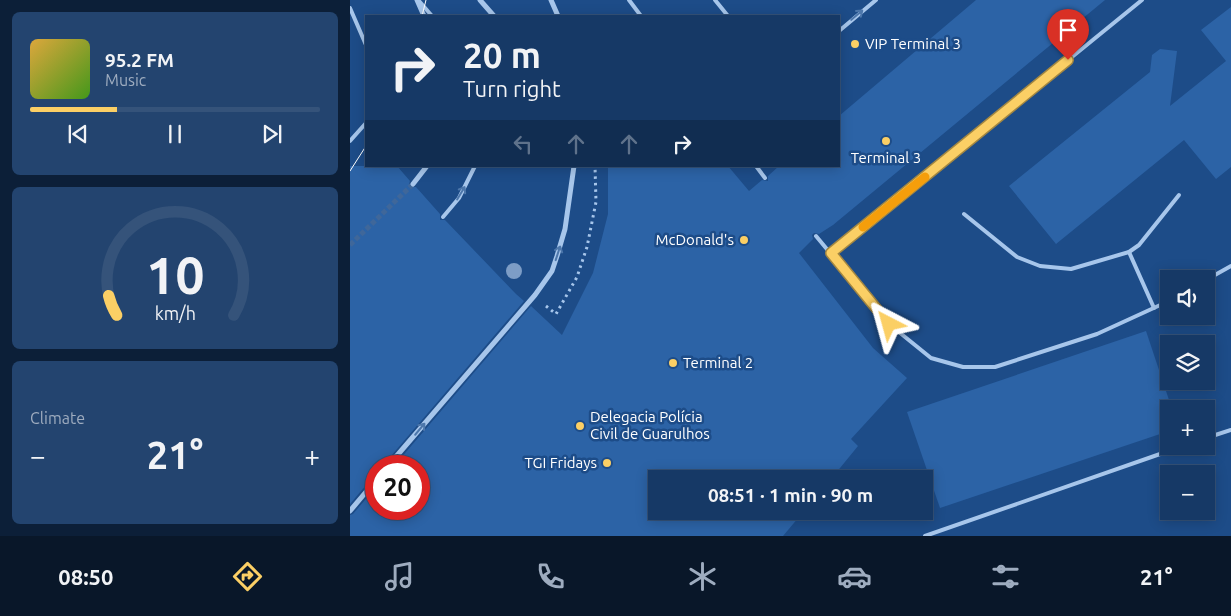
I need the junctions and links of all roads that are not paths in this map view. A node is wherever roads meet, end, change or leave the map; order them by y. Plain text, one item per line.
1 (418, 0) edge
2 (480, 0) edge
3 (551, 0) edge
4 (629, 0) edge
5 (715, 0) edge
6 (876, 0) edge
7 (1142, 0) edge
8 (350, 8) edge
9 (424, 15) edge
10 (431, 15) edge
11 (493, 15) edge
12 (558, 15) edge
13 (640, 15) edge
14 (727, 15) edge
15 (840, 30) edge
16 (365, 43) edge
17 (365, 124) edge
18 (350, 141) edge
19 (426, 167) edge
20 (474, 167) edge
21 (574, 167) edge
22 (757, 167) edge
23 (765, 178) dead end
24 (413, 184) tunnel mouth
25 (1179, 195) dead end
26 (964, 214) dead end
27 (443, 217) dead end
28 (816, 236) dead end
29 (1129, 252) junction
30 (831, 253) junction
31 (1231, 266) edge
32 (1215, 275) edge
33 (1160, 305) edge
34 (1154, 308) junction
35 (1231, 430) edge
36 (1215, 435) edge
37 (1160, 454) edge
38 (397, 455) edge
39 (365, 493) edge
40 (350, 511) edge
41 (925, 536) edge

1 - 9 street
1 - 10 lane
2 - 11 street
3 - 12 street
4 - 13 lane
5 - 14 lane
15 -> 6 lane
7 - 30 lane
8 - 16 lane
17 - 18 lane
19 - 24 street
27 -> 20 lane
38 -> 21 street
22 - 23 lane
25 - 29 lane
26 - 29 lane
28 - 30 lane
29 - 34 lane
30 - 34 lane
31 - 32 lane
33 - 34 lane
35 - 36 lane
37 - 41 lane
39 - 40 street

